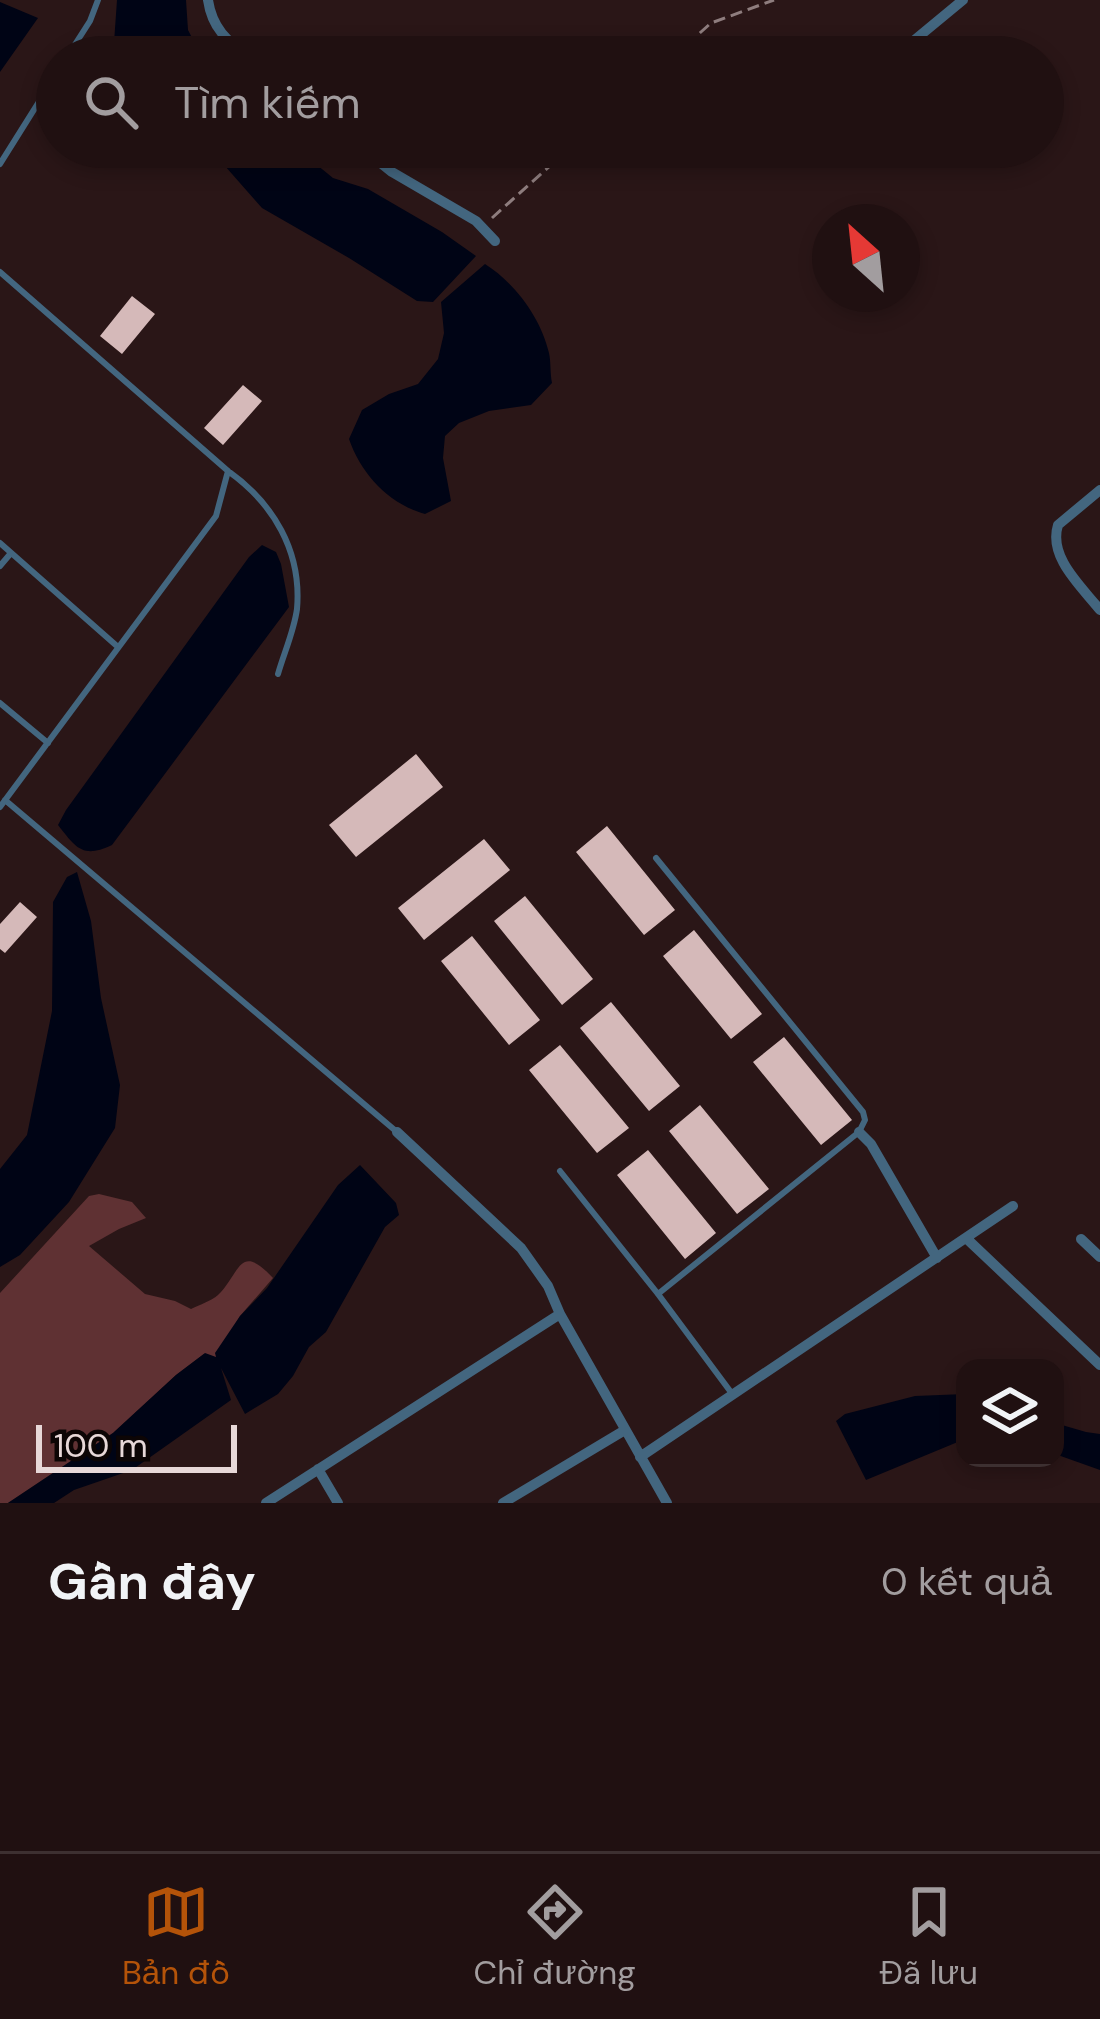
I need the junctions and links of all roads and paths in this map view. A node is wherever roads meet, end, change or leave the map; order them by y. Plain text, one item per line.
1 (98, 0) edge
2 (208, 0) edge
3 (775, 0) edge
4 (963, 0) edge
5 (80, 36) edge
6 (223, 36) edge
7 (696, 36) edge
8 (919, 36) edge
9 (36, 107) edge
10 (0, 164) edge
11 (387, 168) edge
12 (548, 168) edge
13 (482, 227) junction
14 (495, 241) dead end
15 (0, 272) edge
16 (228, 471) junction
17 (1100, 490) edge
18 (0, 543) edge
19 (11, 553) junction
20 (0, 566) edge
21 (1100, 610) edge
22 (118, 647) junction
23 (278, 674) dead end
24 (0, 703) edge
25 (48, 743) junction
26 (0, 788) edge
27 (4, 801) edge
28 (656, 858) dead end
29 (397, 1132) joint
30 (859, 1132) junction
31 (560, 1171) dead end
32 (1013, 1206) dead end
33 (966, 1238) junction
34 (1081, 1239) dead end
35 (1100, 1257) edge
36 (937, 1258) junction
37 (658, 1294) junction
38 (560, 1314) junction
39 (1100, 1365) edge
40 (733, 1395) junction
41 (625, 1430) junction
42 (640, 1457) junction
43 (318, 1469) junction
44 (266, 1503) edge
45 (338, 1503) edge
46 (503, 1503) edge
47 (667, 1503) edge

1 - 5 lane
2 - 6 street
3 - 7 path
4 - 8 street
9 - 10 lane
11 - 13 street
12 - 13 path
13 - 14 street
15 - 16 lane
16 - 22 lane
16 - 23 lane
17 - 21 street
18 - 19 lane
19 - 20 lane
19 - 22 lane
22 - 25 lane
24 - 25 lane
25 - 27 lane
26 - 27 lane
27 - 29 lane
28 - 30 lane
29 - 38 street
30 - 36 street
30 - 37 lane
31 - 37 lane
32 - 33 street
33 - 36 street
33 - 39 street
34 - 35 street
36 - 40 street
37 - 40 lane
38 - 41 street
38 - 43 street
40 - 42 street
41 - 42 street
41 - 46 street
42 - 47 street
43 - 44 street
43 - 45 street

